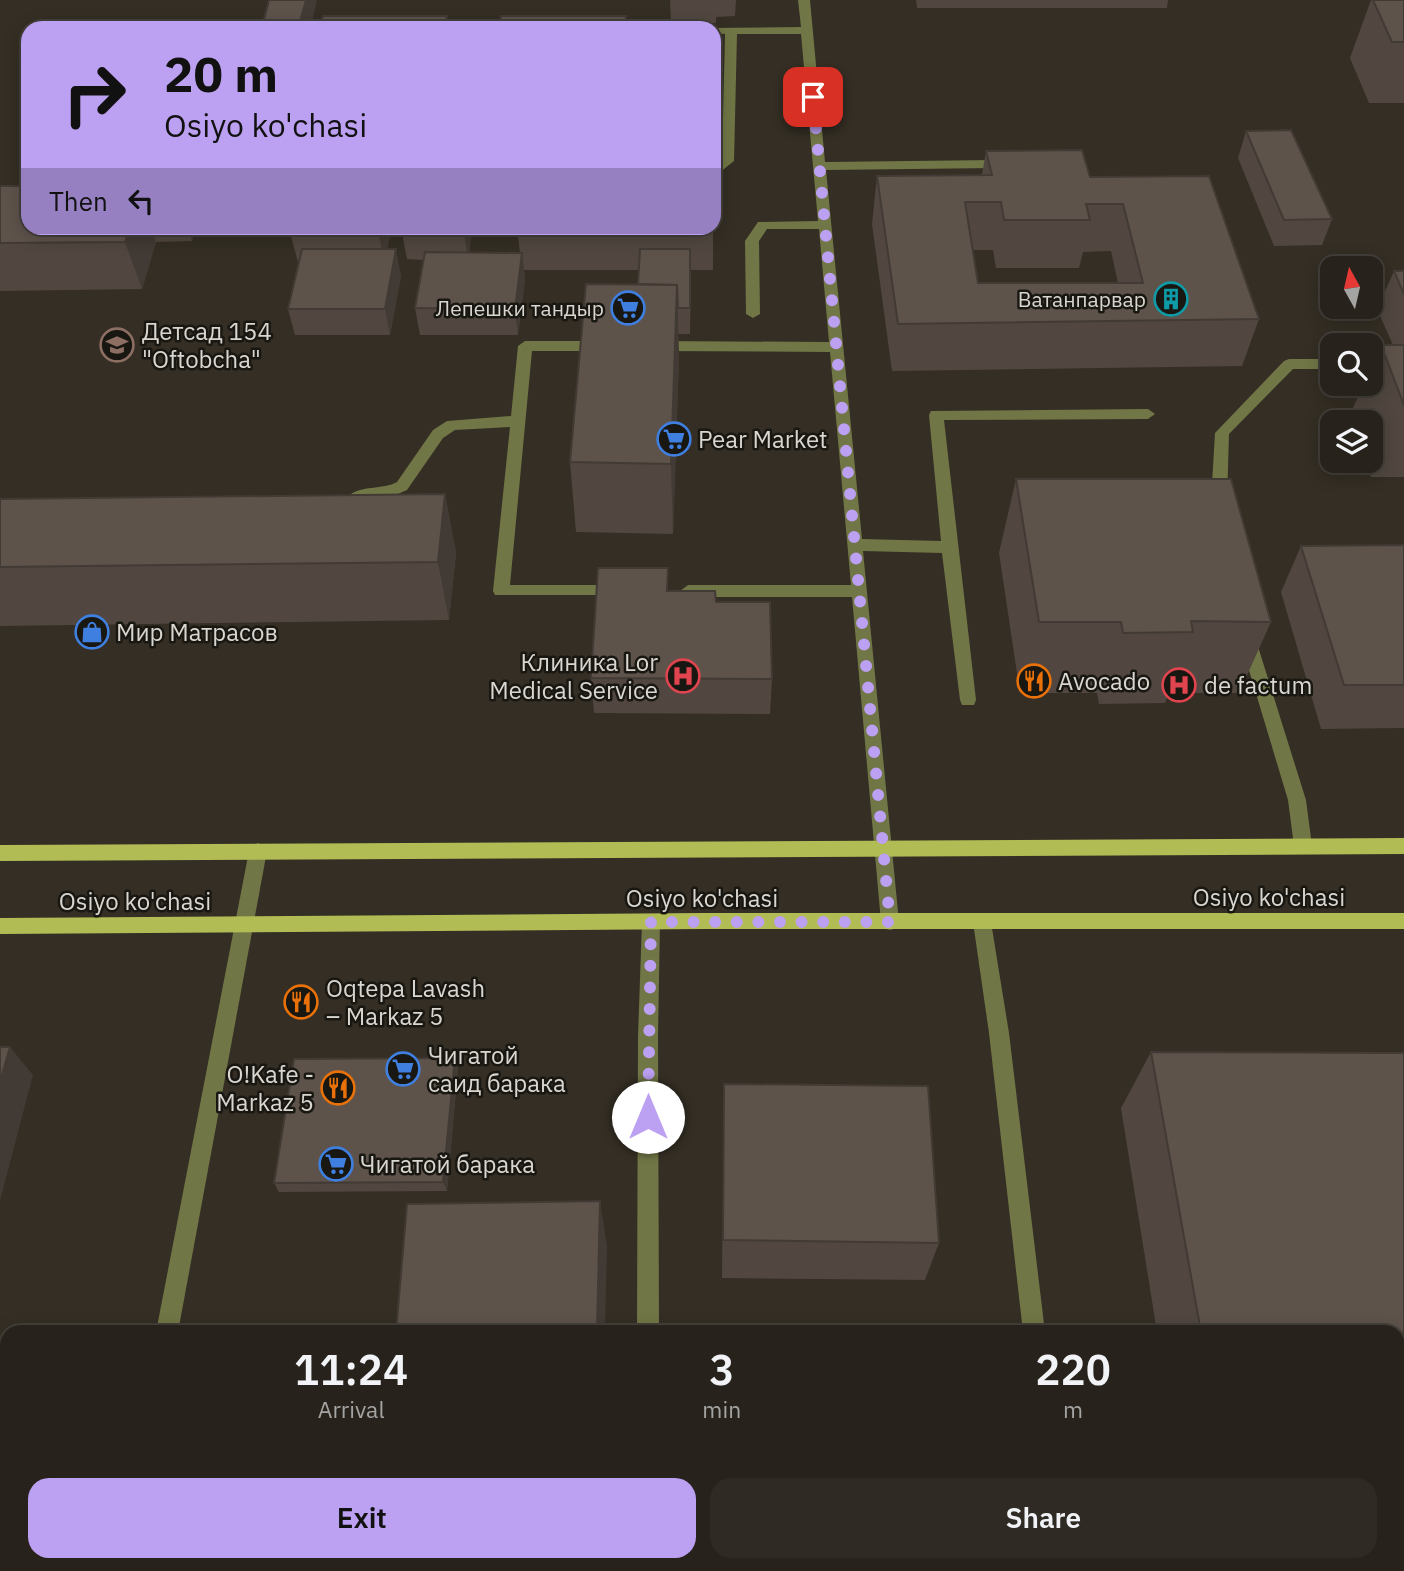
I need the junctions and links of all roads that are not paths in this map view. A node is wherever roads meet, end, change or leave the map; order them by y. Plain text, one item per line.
1 (804, 0) edge
2 (721, 30) edge
3 (731, 30) junction
4 (807, 31) junction
5 (721, 100) edge
6 (729, 100) junction
7 (995, 164) edge
8 (721, 166) edge
9 (819, 166) junction
10 (824, 225) junction
11 (753, 314) dead end
12 (836, 346) junction
13 (1320, 364) edge
14 (1148, 414) dead end
15 (518, 421) junction
16 (345, 497) edge
17 (1218, 512) edge
18 (856, 545) junction
19 (948, 547) junction
20 (639, 591) edge
21 (666, 591) edge
22 (859, 591) junction
23 (1241, 617) edge
24 (968, 700) dead end
25 (1303, 846) junction
26 (1404, 846) edge
27 (883, 848) junction
28 (258, 851) junction
29 (0, 853) edge
30 (1404, 921) edge
31 (651, 922) junction
32 (890, 922) junction
33 (982, 922) junction
34 (245, 925) junction
35 (0, 926) edge
36 (168, 1325) edge
37 (648, 1325) edge
38 (1033, 1325) edge

1 - 4 street
2 - 3 street
3 - 4 street
3 - 6 street
4 - 9 street
5 - 6 street
6 - 8 street
7 - 9 street
9 - 10 street
10 - 11 street
10 - 12 street
12 - 15 street
12 - 18 street
13 - 17 street
14 - 19 street
15 - 16 street
15 - 20 street
18 - 19 street
18 - 22 street
19 - 24 street
21 - 22 street
22 - 27 street
23 - 25 street
25 - 26 main road, Osiyo ko'chasi
25 - 27 main road, Osiyo ko'chasi
27 - 28 main road, Osiyo ko'chasi
27 - 32 street
28 - 29 main road, Osiyo ko'chasi
28 - 34 street
30 - 33 main road, Osiyo ko'chasi
31 - 32 main road, Osiyo ko'chasi
31 - 34 main road, Osiyo ko'chasi
31 - 37 street
32 - 33 main road, Osiyo ko'chasi
33 - 38 street
34 - 35 main road, Osiyo ko'chasi
34 - 36 street

